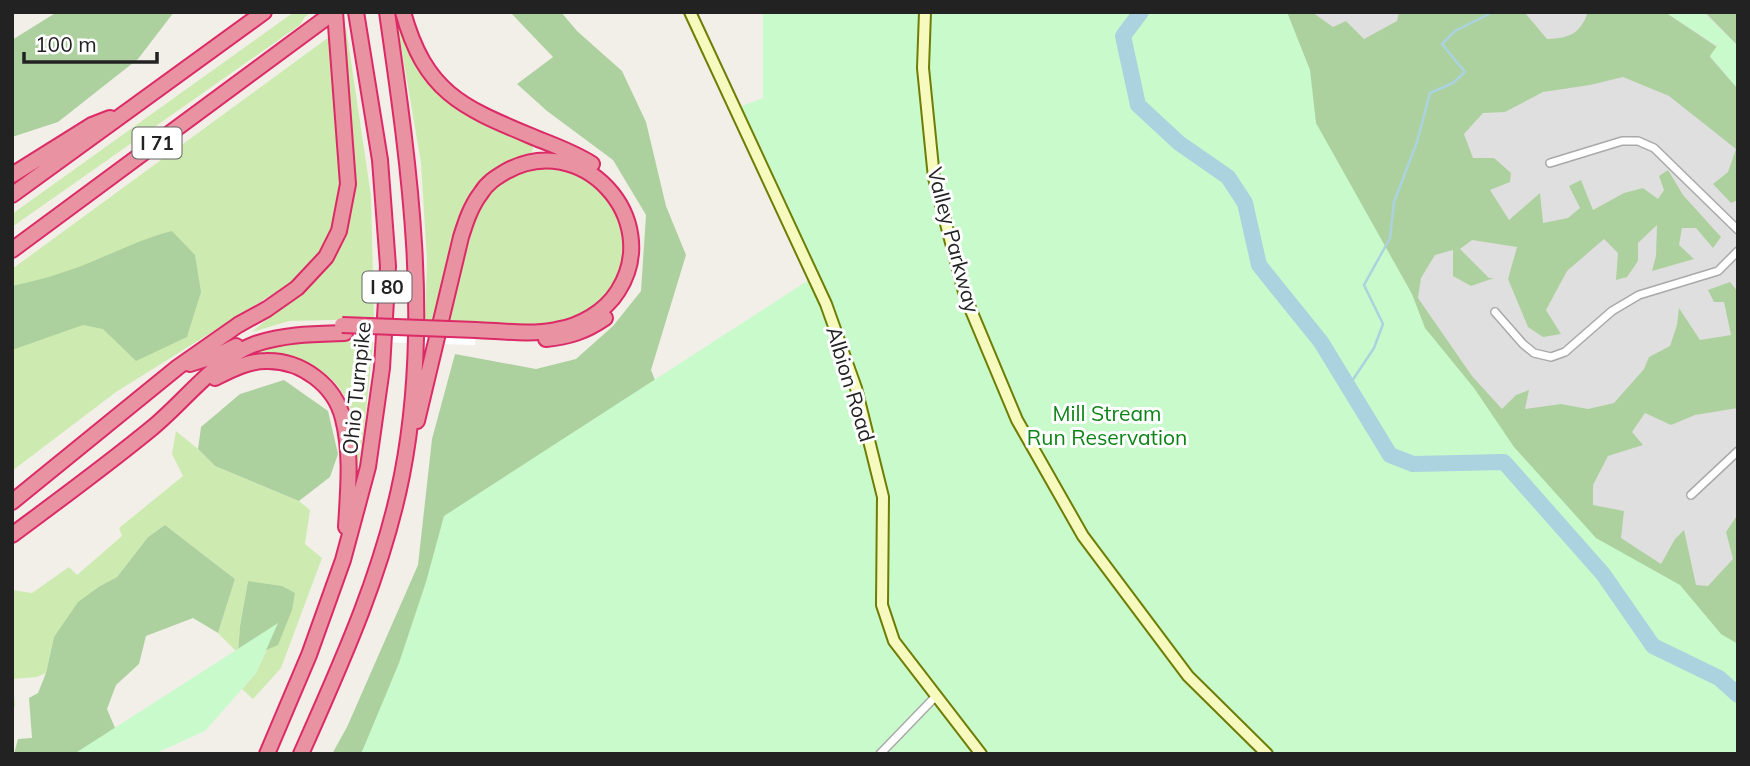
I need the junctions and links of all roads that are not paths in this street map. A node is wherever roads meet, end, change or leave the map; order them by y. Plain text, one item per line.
1 (264, 12) edge
2 (335, 12) edge
3 (356, 12) edge
4 (387, 12) edge
5 (403, 12) edge
6 (690, 12) edge
7 (925, 12) edge
8 (134, 108) junction
9 (1550, 163) dead end
10 (12, 175) edge
11 (12, 195) edge
12 (1738, 230) edge
13 (12, 250) edge
14 (1738, 251) edge
15 (1495, 312) dead end
16 (343, 329) junction
17 (475, 334) junction
18 (178, 367) junction
19 (198, 386) junction
20 (1738, 451) edge
21 (402, 476) junction
22 (1691, 495) dead end
23 (12, 502) edge
24 (12, 535) edge
25 (343, 560) junction
26 (936, 696) junction
27 (267, 754) edge
28 (301, 754) edge
29 (880, 754) edge
30 (981, 754) edge
31 (1266, 754) edge

1 - 8 highway, I 71
2 - 13 highway, I 71
2 - 18 highway
3 - 25 highway, Ohio Turnpike / I 80
4 - 21 highway, I 80
5 - 17 highway
6 - 26 street, Albion Road
7 - 31 street, Valley Parkway
8 - 10 highway
8 - 11 highway, I 71
9 - 12 street
14 - 15 street
16 - 17 highway, bridge
16 - 18 highway
16 - 19 highway
17 - 21 highway
18 - 23 highway
19 - 24 highway
19 - 25 highway
20 - 22 street
21 - 28 highway, I 80
25 - 27 highway, Ohio Turnpike / I 80
26 - 29 street
26 - 30 street, Albion Road

